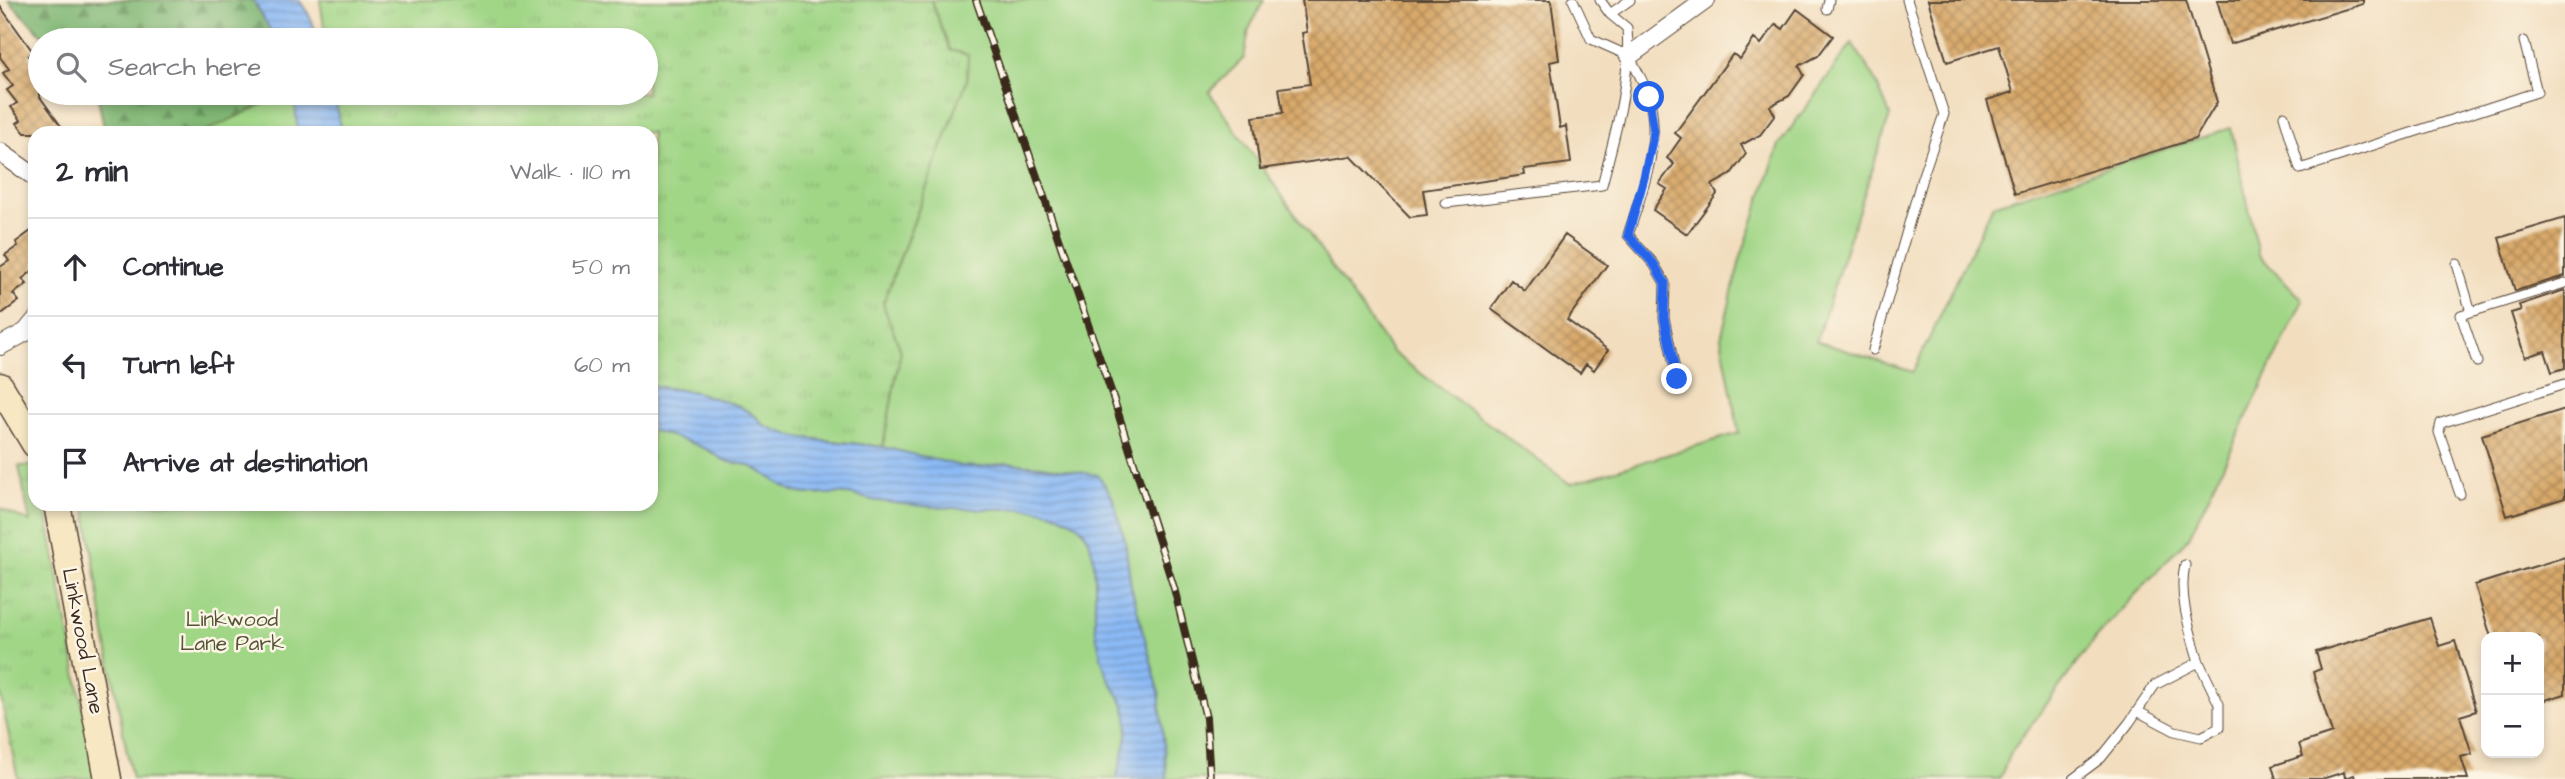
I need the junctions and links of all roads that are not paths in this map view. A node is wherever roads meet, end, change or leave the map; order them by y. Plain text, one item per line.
1 (1573, 0) edge
2 (1600, 0) edge
3 (1630, 0) edge
4 (1706, 0) edge
5 (1907, 0) edge
6 (1610, 14) junction
7 (2524, 41) dead end
8 (1629, 56) junction
9 (2284, 116) dead end
10 (0, 152) edge
11 (28, 172) edge
12 (1446, 203) dead end
13 (2457, 264) dead end
14 (2565, 283) edge
15 (2471, 312) junction
16 (28, 330) edge
17 (0, 346) edge
18 (1873, 350) dead end
19 (2477, 362) dead end
20 (1677, 379) dead end
21 (2565, 384) edge
22 (0, 386) edge
23 (28, 432) edge
24 (2460, 494) dead end
25 (58, 511) edge
26 (2185, 565) dead end
27 (2199, 662) junction
28 (2137, 711) junction
29 (108, 779) edge
30 (2073, 779) edge

1 - 8 lane
2 - 6 lane
3 - 6 lane
4 - 8 street
5 - 18 lane
6 - 8 lane
7 - 9 lane
8 - 12 lane
8 - 20 lane
10 - 11 street
13 - 15 lane
14 - 15 lane
15 - 19 lane
16 - 17 street
21 - 24 lane
22 - 23 street
25 - 29 street, Linkwood Lane
26 - 27 lane
27 - 28 lane
27 - 28 lane
28 - 30 lane

